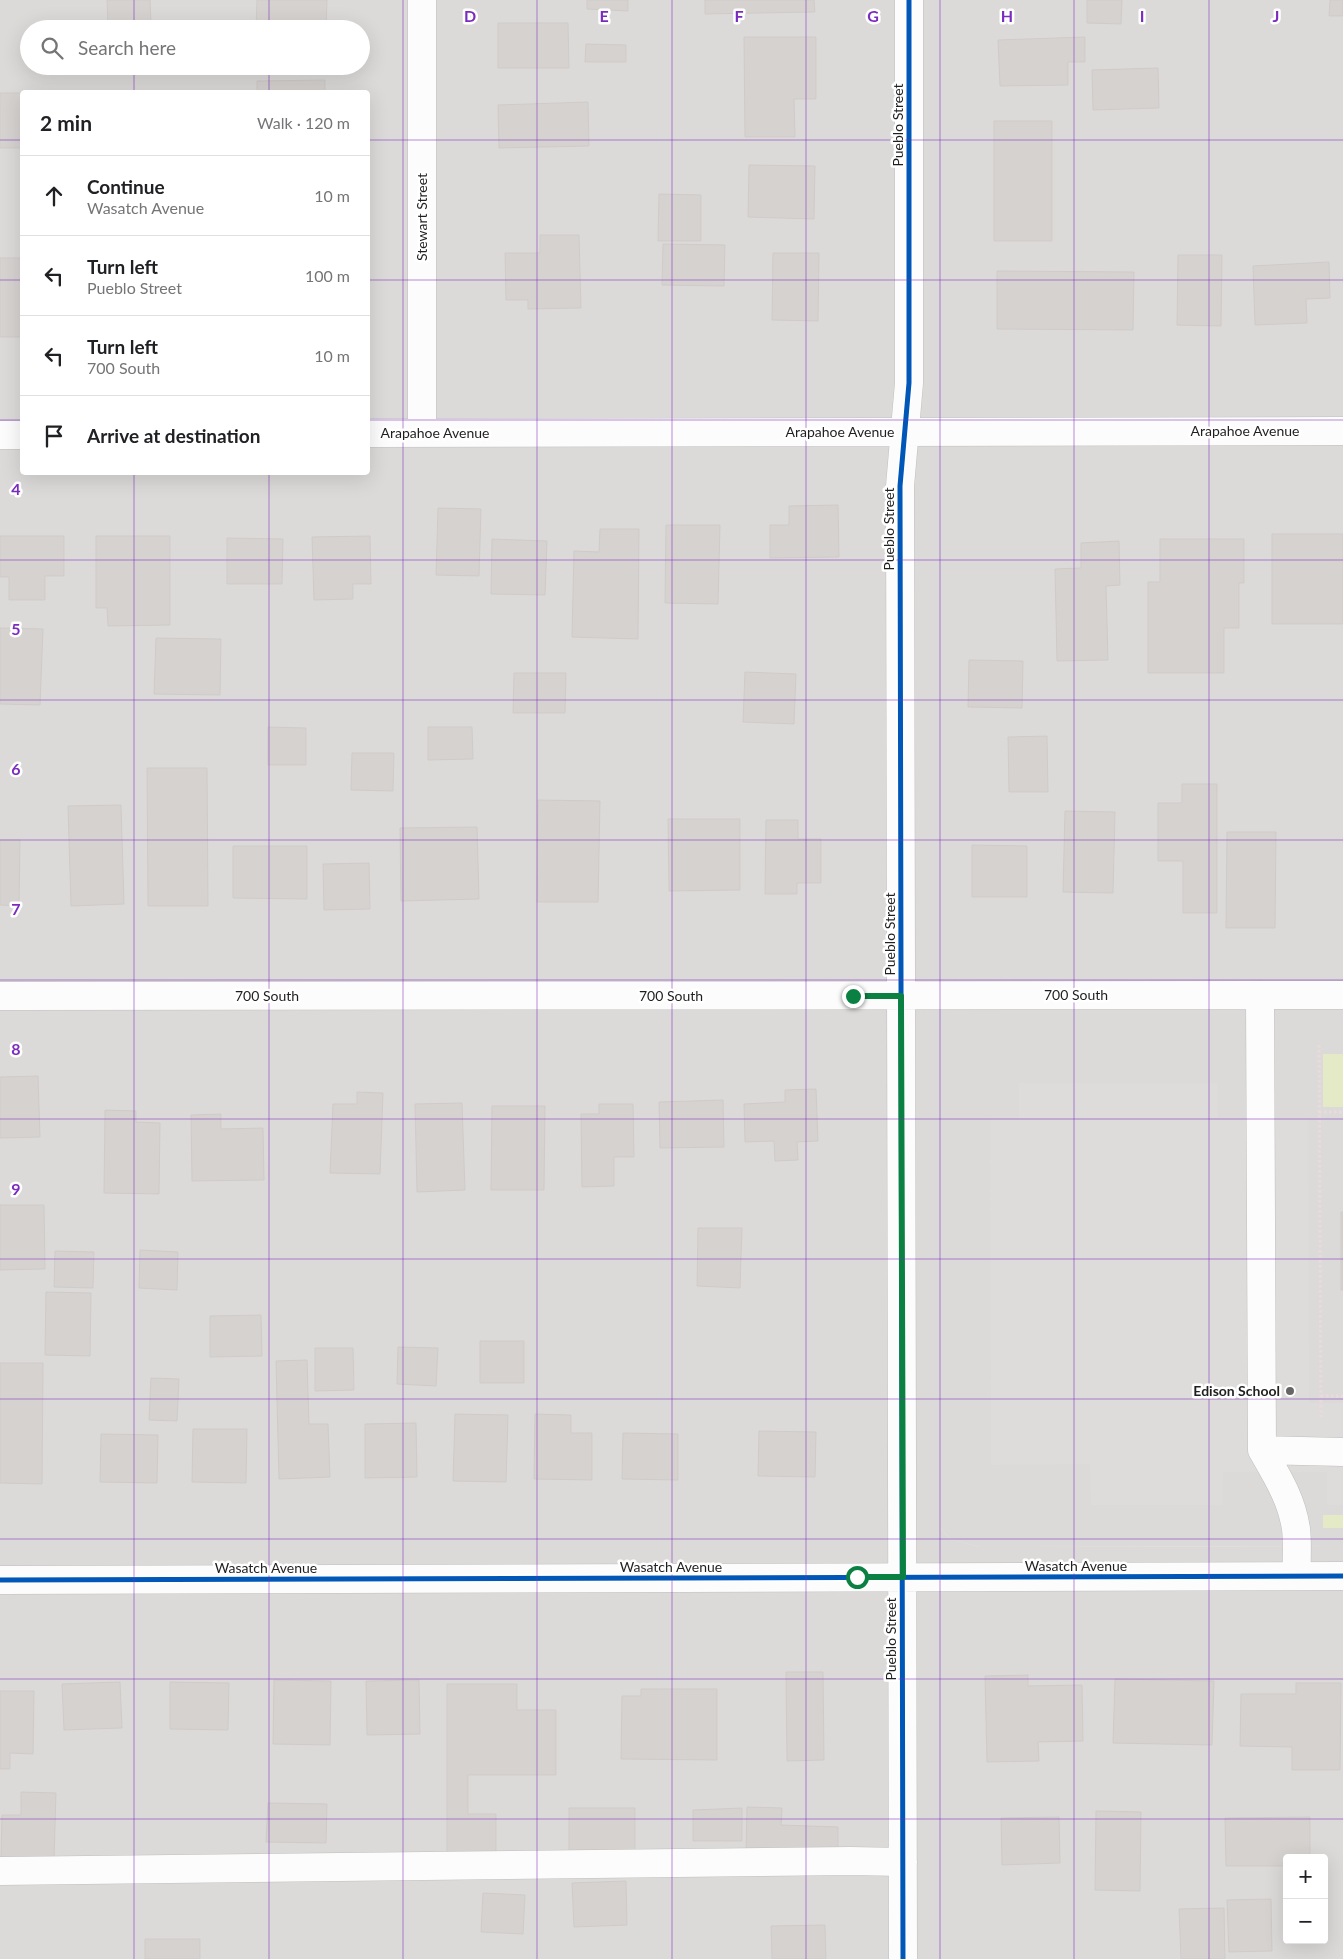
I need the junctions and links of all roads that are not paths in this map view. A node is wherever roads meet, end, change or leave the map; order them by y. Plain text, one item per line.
1 (422, 0) edge
2 (909, 0) edge
3 (1343, 431) edge
4 (904, 432) junction
5 (370, 433) edge
6 (422, 433) junction
7 (0, 435) edge
8 (20, 435) edge
9 (0, 996) edge
10 (901, 996) junction
11 (1260, 996) junction
12 (1343, 996) edge
13 (1262, 1450) junction
14 (1343, 1452) edge
15 (1296, 1576) junction
16 (1343, 1576) edge
17 (903, 1577) junction
18 (0, 1580) edge
19 (903, 1862) junction
20 (0, 1872) edge
21 (903, 1959) edge

1 - 6 street, Stewart Street
2 - 4 street, Pueblo Street
3 - 4 street, Arapahoe Avenue
4 - 6 street, Arapahoe Avenue
4 - 10 street, Pueblo Street
5 - 6 street, Arapahoe Avenue
7 - 8 street
9 - 10 street, 700 South
10 - 11 street, 700 South
10 - 17 street, Pueblo Street
11 - 12 street, 700 South
11 - 13 street
13 - 14 street
13 - 15 street
15 - 16 street, Wasatch Avenue
15 - 17 street, Wasatch Avenue
17 - 18 street, Wasatch Avenue
17 - 19 street, Pueblo Street
19 - 20 street
19 - 21 street, Pueblo Street

